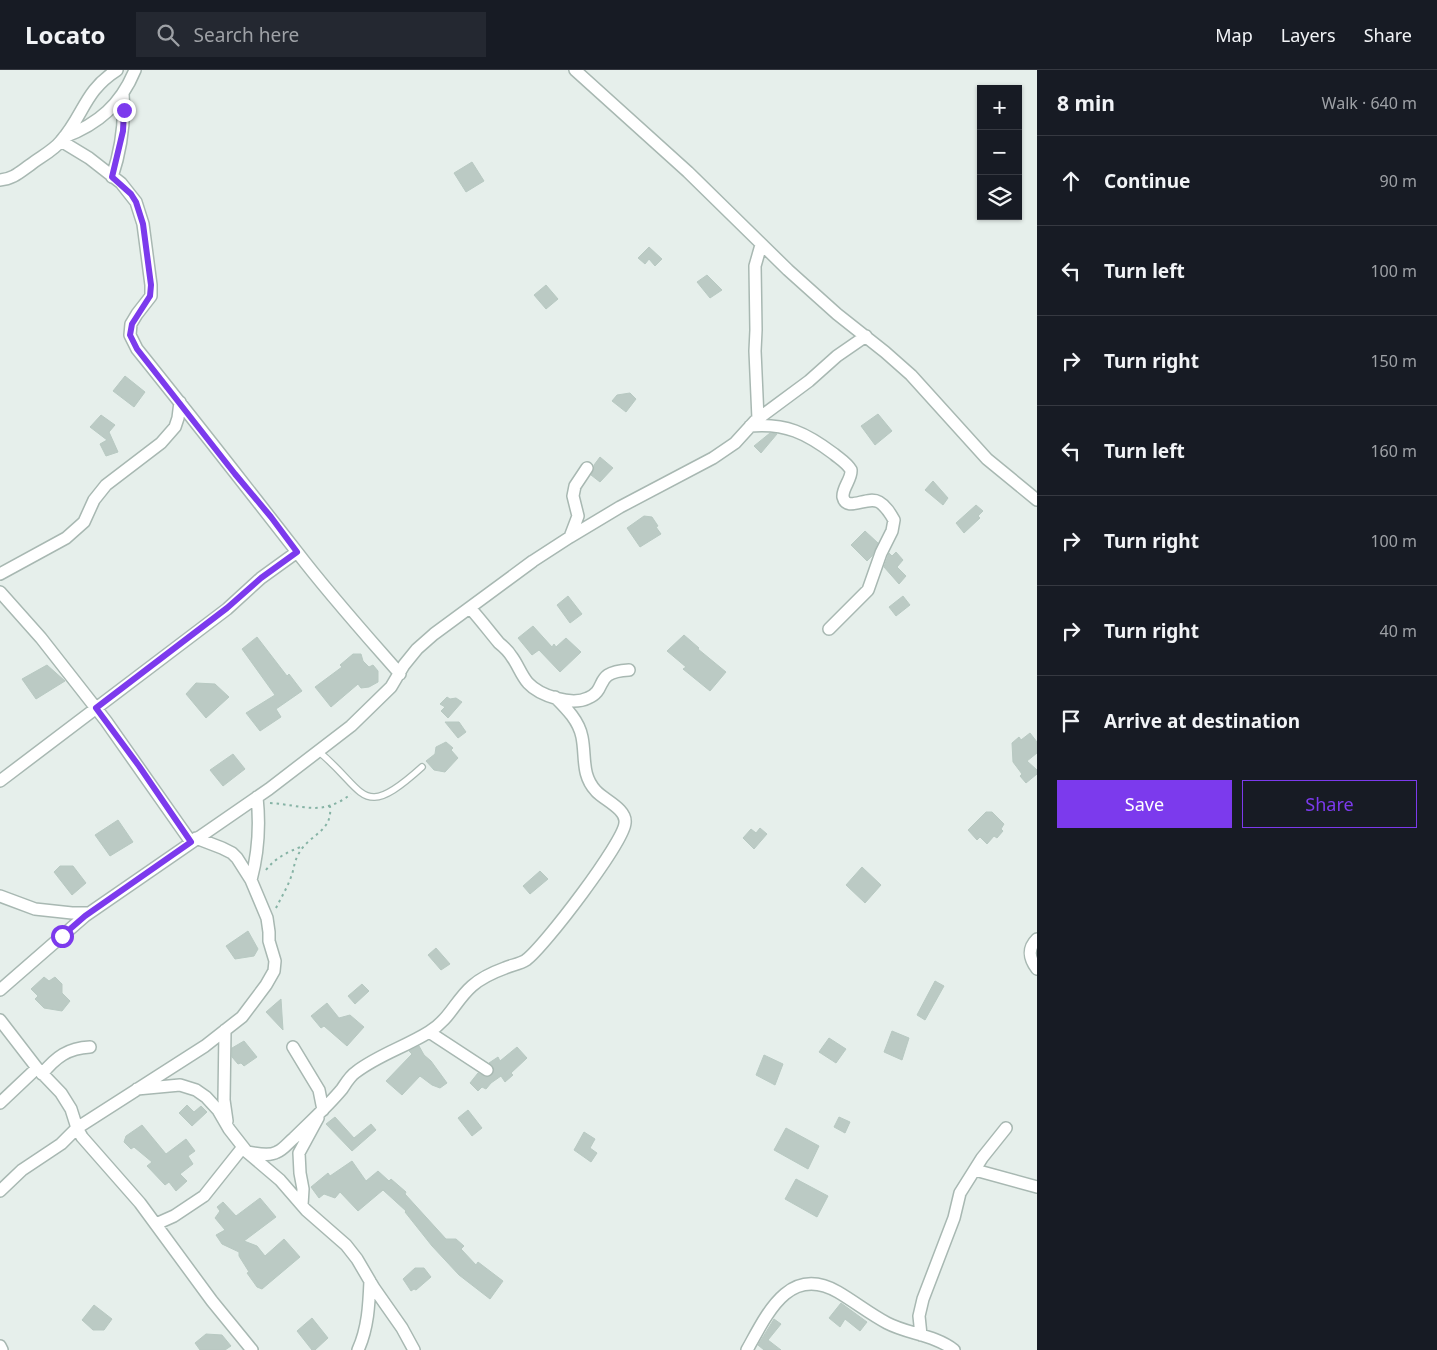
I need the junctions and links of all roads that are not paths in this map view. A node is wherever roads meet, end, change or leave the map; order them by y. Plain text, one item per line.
1 (117, 70) edge
2 (135, 70) edge
3 (575, 70) edge
4 (122, 94) junction
5 (63, 139) junction
6 (112, 177) junction
7 (0, 180) edge
8 (762, 244) junction
9 (866, 336) junction
10 (180, 402) junction
11 (754, 422) junction
12 (587, 468) dead end
13 (1037, 500) edge
14 (570, 537) junction
15 (297, 552) junction
16 (0, 574) edge
17 (0, 592) edge
18 (470, 608) junction
19 (829, 629) dead end
20 (629, 670) dead end
21 (400, 674) junction
22 (555, 698) junction
23 (96, 708) junction
24 (318, 751) junction
25 (422, 767) dead end
26 (0, 781) edge
27 (257, 800) junction
28 (194, 840) junction
29 (252, 879) junction
30 (0, 896) edge
31 (89, 913) junction
32 (1037, 939) edge
33 (1037, 969) edge
34 (0, 990) edge
35 (0, 1020) edge
36 (226, 1030) junction
37 (429, 1032) junction
38 (90, 1047) dead end
39 (292, 1047) dead end
40 (487, 1070) dead end
41 (40, 1071) junction
42 (138, 1088) junction
43 (0, 1103) edge
44 (322, 1111) junction
45 (227, 1126) junction
46 (77, 1128) junction
47 (1006, 1128) dead end
48 (245, 1149) junction
49 (975, 1170) junction
50 (1037, 1187) edge
51 (0, 1191) edge
52 (302, 1205) junction
53 (156, 1224) junction
54 (370, 1280) junction
55 (921, 1336) junction
56 (0, 1346) edge
57 (2, 1350) edge
58 (252, 1350) edge
59 (358, 1350) edge
60 (414, 1350) edge
61 (746, 1350) edge
62 (954, 1350) edge

1 - 5 street
2 - 4 street
3 - 8 street
4 - 5 street
4 - 6 street
5 - 6 street
5 - 7 street
6 - 10 street
8 - 9 street
8 - 11 street
9 - 11 street
9 - 13 street
10 - 15 street
10 - 16 street
11 - 14 street
11 - 19 street
12 - 14 street
14 - 18 street
15 - 21 street
15 - 23 street
17 - 23 street
18 - 21 street
18 - 22 street
20 - 22 street
21 - 24 street
22 - 37 street
23 - 26 street
23 - 28 street
24 - 25 lane
24 - 27 street
27 - 28 street
27 - 29 street
28 - 29 street
28 - 31 street
29 - 36 street
30 - 31 street
31 - 34 street
32 - 33 street
35 - 41 street
36 - 42 street
36 - 45 street
37 - 40 street
37 - 44 street
38 - 41 street
39 - 44 street
41 - 43 street
41 - 46 street
42 - 45 street
42 - 46 street
44 - 48 street
44 - 52 street
45 - 48 street
46 - 51 street
46 - 53 street
47 - 49 street
48 - 52 street
48 - 53 street
49 - 50 street
49 - 55 street
52 - 54 street
53 - 58 street
54 - 59 street
54 - 60 street
55 - 61 street
55 - 62 street
56 - 57 street

